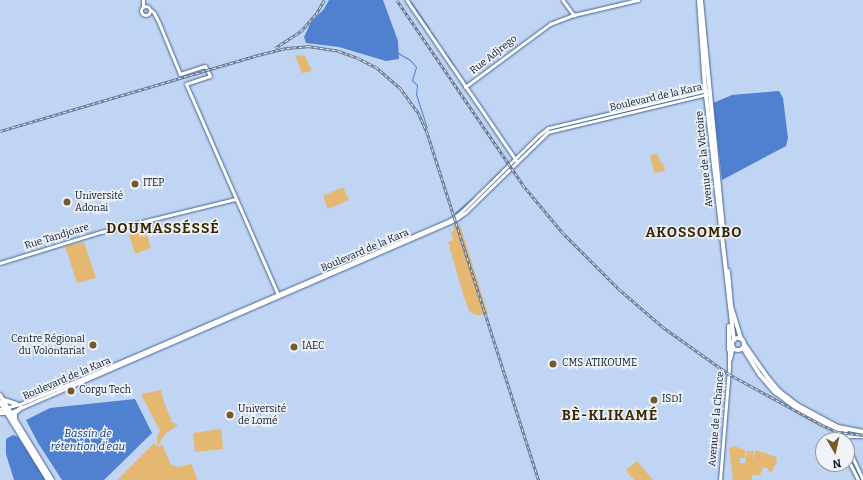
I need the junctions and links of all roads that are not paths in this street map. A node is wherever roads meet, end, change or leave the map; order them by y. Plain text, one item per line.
1 (143, 0) edge
2 (407, 0) edge
3 (562, 0) edge
4 (638, 0) edge
5 (700, 0) edge
6 (145, 7) junction
7 (151, 10) junction
8 (148, 15) junction
9 (574, 15) junction
10 (156, 17) junction
11 (465, 87) junction
12 (707, 92) junction
13 (516, 160) junction
14 (235, 199) junction
15 (0, 263) edge
16 (278, 295) junction
17 (730, 318) junction
18 (741, 339) junction
19 (733, 344) junction
20 (744, 346) junction
21 (729, 350) junction
22 (729, 360) junction
23 (0, 395) edge
24 (1, 401) edge
25 (19, 405) junction
26 (7, 410) edge
27 (0, 413) edge
28 (16, 420) junction
29 (844, 429) junction
30 (839, 431) joint
31 (846, 432) edge
32 (863, 432) edge
33 (855, 466) edge
34 (48, 480) edge
35 (52, 480) edge
36 (720, 480) edge
37 (862, 480) edge

1 - 6 main road
2 - 11 street
3 - 9 street
4 - 9 street, Rue Adjrego
5 - 12 highway, Avenue de la Victoire
6 - 7 main road
6 - 8 main road
7 - 8 main road
7 - 10 main road
8 - 10 main road
9 - 11 street, Rue Adjrego
10 - 14 main road
11 - 13 street
12 - 13 main road, Boulevard de la Kara
12 - 17 highway, Avenue de la Victoire
12 - 18 highway, Avenue de la Victoire
13 - 16 main road, Boulevard de la Kara
14 - 15 street, Rue Tandjoare
14 - 16 main road
16 - 25 main road, Boulevard de la Kara
17 - 19 highway, Avenue de la Victoire
17 - 21 highway
18 - 19 highway
18 - 20 highway, Avenue de la Victoire
19 - 20 highway
19 - 21 main road, Avenue de la Chance
19 - 22 main road, Avenue de la Chance
20 - 29 highway
20 - 30 highway
21 - 22 main road, Avenue de la Chance
22 - 36 main road, Avenue de la Chance
23 - 24 highway
24 - 25 highway
24 - 26 highway
25 - 26 main road, Boulevard de la Kara
25 - 26 main road, Boulevard de la Kara
25 - 28 highway
26 - 27 highway
26 - 28 highway
26 - 34 highway
28 - 35 highway
29 - 30 highway
29 - 31 highway
29 - 32 highway
33 - 37 main road

